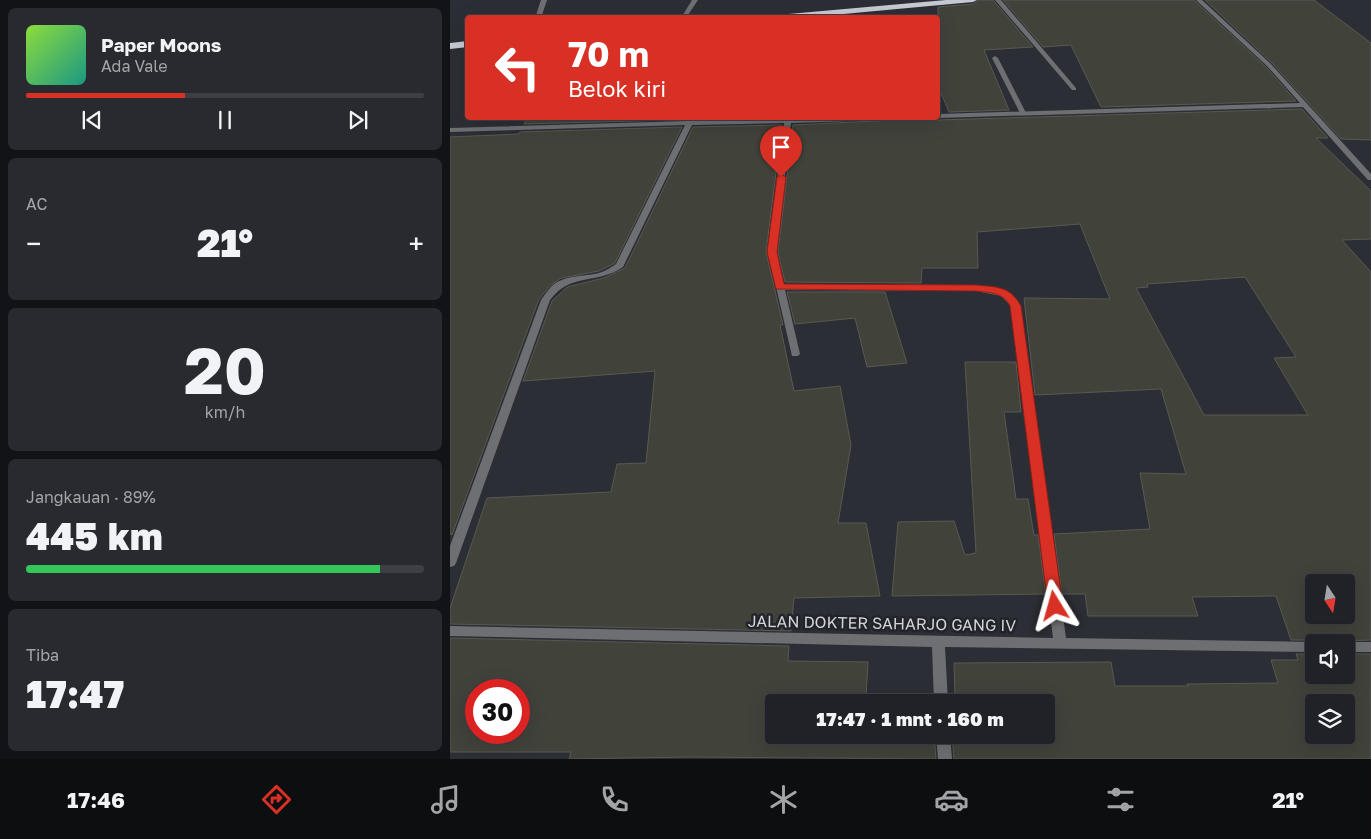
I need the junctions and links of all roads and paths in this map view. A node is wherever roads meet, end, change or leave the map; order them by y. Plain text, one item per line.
1 (544, 0) edge
2 (695, 0) edge
3 (973, 0) edge
4 (998, 0) edge
5 (1199, 0) edge
6 (539, 15) edge
7 (685, 15) edge
8 (800, 15) edge
9 (465, 44) edge
10 (450, 46) edge
11 (995, 58) dead end
12 (1074, 89) dead end
13 (1304, 105) junction
14 (1023, 113) junction
15 (940, 116) edge
16 (788, 120) joint
17 (690, 123) junction
18 (450, 130) edge
19 (1371, 178) edge
20 (780, 287) junction
21 (795, 354) dead end
22 (450, 563) edge
23 (450, 631) edge
24 (938, 642) junction
25 (1060, 644) junction
26 (1305, 647) edge
27 (1355, 647) edge
28 (1371, 647) edge
29 (941, 694) edge
30 (944, 744) edge
31 (945, 759) edge

1 - 6 street
2 - 7 street
3 - 8 highway
4 - 12 street
5 - 13 street
9 - 10 highway
11 - 14 street
13 - 14 street
13 - 19 street
14 - 15 street
16 - 17 street
16 - 20 street
17 - 18 street
17 - 22 street
20 - 21 street
20 - 25 street
23 - 24 street, JALAN DOKTER SAHARJO GANG IV
24 - 25 street, JALAN DOKTER SAHARJO GANG IV
24 - 29 street
25 - 26 street, JALAN DOKTER SAHARJO GANG IV
27 - 28 street
30 - 31 street

